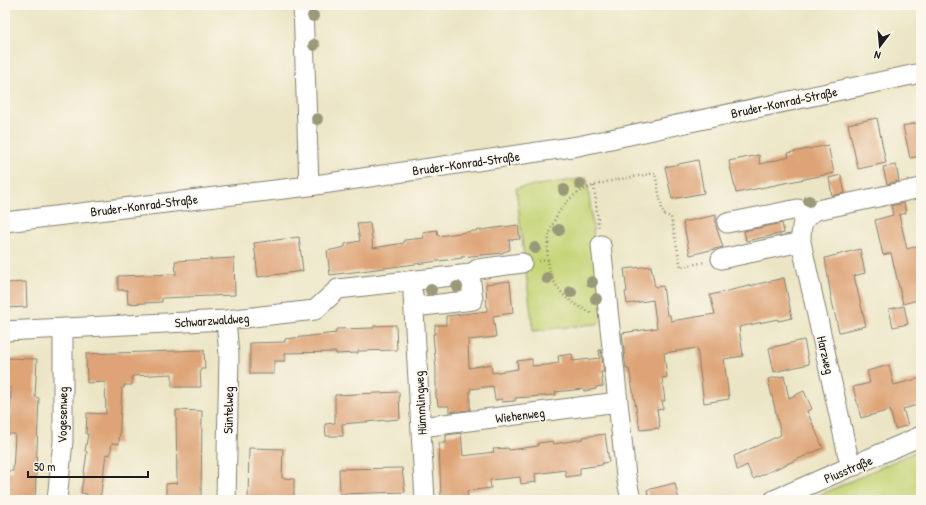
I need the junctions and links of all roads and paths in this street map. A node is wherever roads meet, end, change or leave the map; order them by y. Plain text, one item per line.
1 (303, 5) edge
2 (921, 73) edge
3 (309, 186) junction
4 (594, 186) junction
5 (921, 188) edge
6 (807, 215) junction
7 (5, 222) edge
8 (727, 223) dead end
9 (801, 242) junction
10 (601, 245) joint
11 (721, 259) joint
12 (522, 263) dead end
13 (470, 274) junction
14 (412, 281) junction
15 (415, 307) junction
16 (609, 317) junction
17 (226, 320) junction
18 (63, 329) junction
19 (5, 331) edge
20 (618, 402) junction
21 (421, 427) junction
22 (921, 436) edge
23 (855, 466) junction
24 (57, 500) edge
25 (226, 500) edge
26 (425, 500) edge
27 (631, 500) edge
28 (774, 500) edge

1 - 3 street
2 - 3 street, Bruder-Konrad-Straße
3 - 7 street, Bruder-Konrad-Straße
4 - 10 path
4 - 11 path
4 - 16 path
5 - 6 street
6 - 8 street
6 - 9 street, Harzweg
9 - 11 street
9 - 23 street, Harzweg
10 - 16 street
12 - 13 street, Schwarzwaldweg
13 - 14 street, Schwarzwaldweg
13 - 15 street
14 - 15 street
14 - 17 street, Schwarzwaldweg
15 - 21 street, Hümmlingweg
16 - 20 street
17 - 18 street, Schwarzwaldweg
17 - 25 street, Süntelweg
18 - 19 street, Schwarzwaldweg
18 - 24 street, Vogesenweg
20 - 21 street, Wiehenweg
20 - 27 street
21 - 26 street, Hümmlingweg
22 - 23 street, Piusstraße
23 - 28 street, Piusstraße

